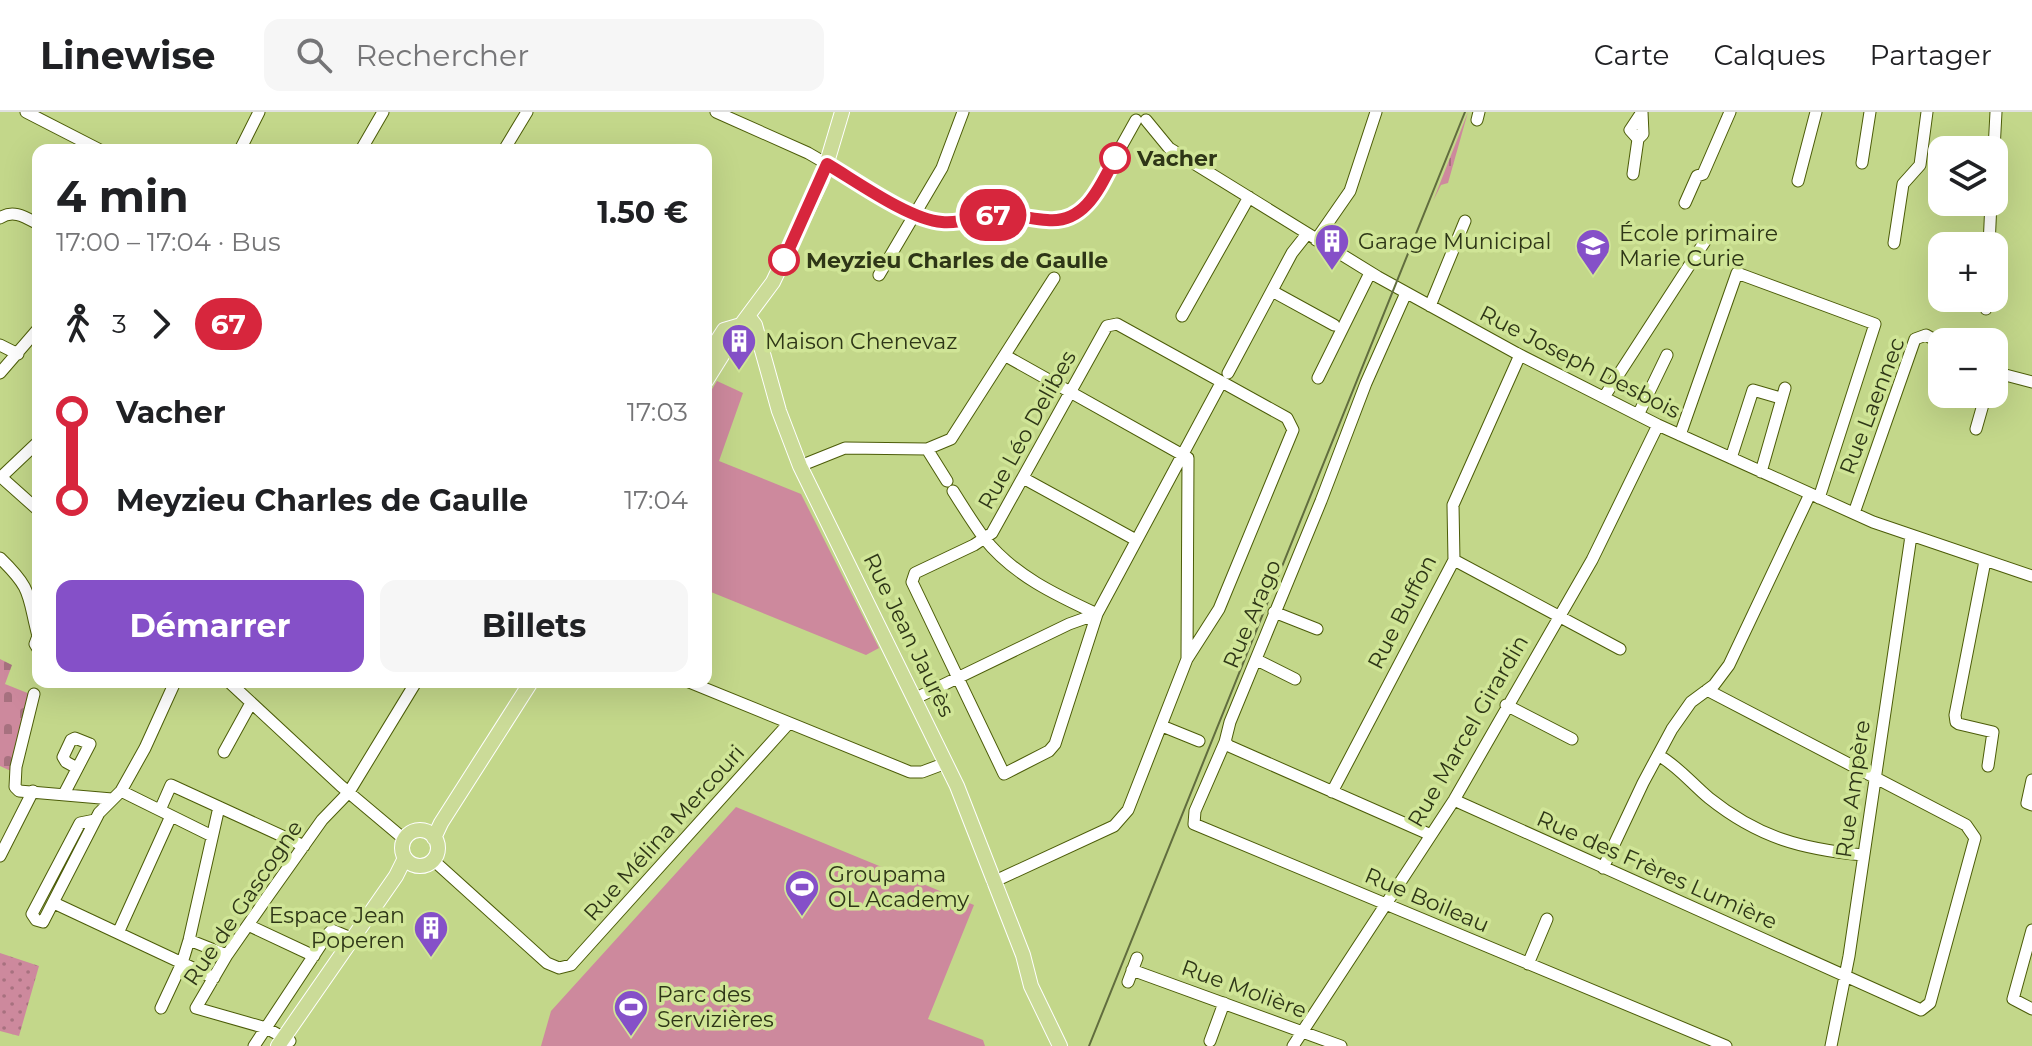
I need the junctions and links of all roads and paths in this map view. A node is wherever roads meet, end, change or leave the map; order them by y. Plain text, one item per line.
1 (26, 112) edge
2 (259, 112) edge
3 (383, 112) edge
4 (527, 112) edge
5 (716, 112) edge
6 (842, 112) edge
7 (963, 112) edge
8 (1376, 112) edge
9 (1730, 112) edge
10 (1816, 112) edge
11 (1870, 112) edge
12 (1927, 112) edge
13 (1996, 112) edge
14 (1641, 113) edge
15 (1141, 116) edge
16 (1995, 136) edge
17 (88, 144) edge
18 (243, 144) edge
19 (364, 144) edge
20 (508, 144) edge
21 (1862, 163) dead end
22 (827, 164) junction
23 (1633, 174) dead end
24 (1798, 181) dead end
25 (1249, 197) junction
26 (1685, 203) dead end
27 (915, 215) junction
28 (0, 218) edge
29 (32, 221) edge
30 (1465, 221) dead end
31 (1711, 232) dead end
32 (1311, 237) junction
33 (1894, 243) dead end
34 (1370, 273) junction
35 (879, 275) dead end
36 (1054, 278) dead end
37 (1272, 291) junction
38 (1406, 293) junction
39 (1430, 306) junction
40 (1182, 316) dead end
41 (745, 321) junction
42 (1334, 325) dead end
43 (32, 336) edge
44 (1928, 336) edge
45 (0, 345) edge
46 (18, 354) junction
47 (712, 355) edge
48 (1520, 355) junction
49 (1667, 355) dead end
50 (1006, 356) junction
51 (0, 373) edge
52 (2008, 376) edge
53 (1224, 378) junction
54 (1318, 378) dead end
55 (2032, 382) edge
56 (1071, 393) junction
57 (1604, 397) junction
58 (1982, 408) edge
59 (1638, 415) junction
60 (1658, 425) junction
61 (1976, 429) dead end
62 (1680, 435) junction
63 (32, 448) edge
64 (927, 449) junction
65 (1183, 454) junction
66 (1731, 458) junction
67 (800, 466) junction
68 (1761, 472) junction
69 (0, 477) edge
70 (1023, 478) junction
71 (1814, 496) junction
72 (32, 505) edge
73 (1854, 513) junction
74 (1911, 536) junction
75 (985, 539) junction
76 (1136, 540) junction
77 (0, 558) edge
78 (1454, 560) junction
79 (1985, 561) junction
80 (2032, 576) edge
81 (32, 604) edge
82 (1274, 612) junction
83 (1097, 614) junction
84 (1558, 616) junction
85 (1317, 629) dead end
86 (1620, 649) dead end
87 (1187, 659) junction
88 (1257, 660) junction
89 (958, 676) junction
90 (1295, 679) dead end
91 (172, 688) edge
92 (235, 688) edge
93 (412, 688) edge
94 (519, 688) edge
95 (527, 688) edge
96 (704, 688) edge
97 (1707, 690) junction
98 (34, 694) dead end
99 (914, 699) junction
100 (251, 703) junction
101 (1506, 705) junction
102 (789, 723) junction
103 (1162, 726) junction
104 (1572, 739) dead end
105 (1199, 741) dead end
106 (1225, 742) junction
107 (224, 752) dead end
108 (1658, 755) junction
109 (946, 763) junction
110 (1988, 766) dead end
111 (77, 768) dead end
112 (1875, 779) junction
113 (2032, 780) edge
114 (345, 789) junction
115 (33, 791) junction
116 (1332, 792) junction
117 (64, 794) junction
118 (116, 795) junction
119 (1454, 800) junction
120 (2032, 805) edge
121 (219, 807) junction
122 (160, 810) junction
123 (171, 816) junction
124 (95, 820) junction
125 (428, 834) junction
126 (1431, 835) junction
127 (212, 836) junction
128 (404, 839) junction
129 (304, 846) junction
130 (1863, 855) junction
131 (0, 856) edge
132 (433, 860) junction
133 (410, 862) junction
134 (1603, 868) junction
135 (993, 882) junction
136 (54, 903) junction
137 (1386, 905) junction
138 (1547, 919) dead end
139 (248, 925) junction
140 (2032, 930) edge
141 (118, 933) junction
142 (189, 940) junction
143 (356, 940) junction
144 (227, 955) junction
145 (314, 956) junction
146 (1137, 958) dead end
147 (182, 963) junction
148 (1528, 964) junction
149 (1845, 975) junction
150 (214, 978) junction
151 (1224, 1003) junction
152 (161, 1008) dead end
153 (2032, 1009) edge
154 (266, 1028) junction
155 (1302, 1032) junction
156 (1210, 1041) dead end
157 (285, 1043) edge
158 (254, 1046) edge
159 (1062, 1046) edge
160 (1293, 1046) edge
161 (1341, 1046) edge
162 (1726, 1046) edge
163 (1831, 1046) edge

1 - 17 street
2 - 18 street
3 - 19 street
4 - 20 street
5 - 22 street
6 - 22 main road
7 - 27 street
8 - 32 street
9 - 26 street
10 - 24 street
11 - 21 street
12 - 33 street
13 - 16 street
14 - 23 street
15 - 25 street, Rue Joseph Desbois
15 - 27 street
22 - 27 street
22 - 41 main road
25 - 32 street, Rue Joseph Desbois
25 - 40 street
27 - 35 street
28 - 29 street
30 - 39 street
31 - 57 street
32 - 34 street, Rue Joseph Desbois
32 - 37 street
34 - 38 street, Rue Joseph Desbois
34 - 54 street
36 - 50 street
37 - 42 street
37 - 53 street
38 - 39 street, Rue Joseph Desbois
38 - 82 street, Rue Arago
39 - 48 street, Rue Joseph Desbois
41 - 47 main road
41 - 67 main road, Rue Jean Jaurès
43 - 46 street
44 - 73 street, Rue Laennec
45 - 46 street
46 - 51 street
48 - 57 street, Rue Joseph Desbois
48 - 78 street, Rue Buffon
49 - 59 street
50 - 56 street
50 - 64 street
52 - 55 street
53 - 56 street, Rue Léo Delibes
53 - 65 street
53 - 87 street
56 - 65 street
56 - 70 street, Rue Léo Delibes
57 - 59 street, Rue Joseph Desbois
58 - 61 street
59 - 60 street, Rue Joseph Desbois
60 - 62 street, Rue Joseph Desbois
60 - 84 street, Rue Marcel Girardin
62 - 66 street, Rue Joseph Desbois
62 - 71 street
63 - 69 street
64 - 67 street
64 - 75 street
65 - 76 street
65 - 87 street
66 - 68 street, Rue Joseph Desbois
66 - 68 street
67 - 99 main road, Rue Jean Jaurès
68 - 71 street, Rue Joseph Desbois
69 - 72 street
70 - 75 street, Rue Léo Delibes
70 - 76 street
71 - 73 street, Rue Joseph Desbois
71 - 97 street
73 - 74 street, Rue Joseph Desbois
74 - 79 street, Rue Joseph Desbois
74 - 112 street, Rue Ampère
75 - 83 street
75 - 89 street, Rue Léo Delibes
76 - 83 street
77 - 81 street
78 - 84 street
78 - 116 street, Rue Buffon
79 - 80 street, Rue Joseph Desbois
79 - 110 street
82 - 85 street
82 - 88 street, Rue Arago
83 - 89 street
83 - 89 street, Rue Léo Delibes
84 - 86 street
84 - 101 street, Rue Marcel Girardin
87 - 103 street
88 - 90 street
88 - 106 street, Rue Arago
89 - 99 street
91 - 118 street
92 - 100 street
93 - 114 street, Rue de Gascogne
94 - 125 main road
95 - 125 main road
96 - 102 street
97 - 108 street
97 - 112 street
98 - 115 street
99 - 109 main road, Rue Jean Jaurès
100 - 107 street
100 - 114 street
101 - 104 street
101 - 119 street, Rue Marcel Girardin
102 - 109 street
102 - 132 street, Rue Mélina Mercouri
103 - 105 street
103 - 135 street
106 - 116 street
106 - 137 street, Rue Boileau
108 - 130 street
108 - 134 street
109 - 135 main road, Rue Jean Jaurès
111 - 117 street
112 - 130 street, Rue Ampère
112 - 149 street, Rue des Frères Lumière
113 - 120 street
114 - 128 street
114 - 129 street, Rue de Gascogne
115 - 117 street
115 - 131 street
116 - 126 street
117 - 118 street
118 - 122 street
118 - 124 street
119 - 126 street, Rue Marcel Girardin
119 - 134 street, Rue des Frères Lumière
121 - 122 street
121 - 127 street
121 - 129 street
122 - 123 street
123 - 127 street
123 - 141 street
124 - 136 street
124 - 136 street
125 - 128 main road
125 - 132 main road
126 - 137 street, Rue Marcel Girardin
127 - 142 street
128 - 133 main road
129 - 139 street, Rue de Gascogne
130 - 149 street, Rue Ampère
132 - 133 main road
133 - 143 main road
134 - 149 street, Rue des Frères Lumière
135 - 159 main road, Rue Jean Jaurès
136 - 141 street
137 - 148 street, Rue Boileau
137 - 155 street, Rue Marcel Girardin
138 - 148 street
139 - 144 street, Rue de Gascogne
139 - 145 street
140 - 153 street
141 - 147 street
142 - 144 street
142 - 147 street
143 - 145 street
143 - 157 main road
144 - 150 street, Rue de Gascogne
145 - 154 street
146 - 151 street, Rue Molière
147 - 150 street
147 - 152 street
148 - 162 street, Rue Boileau
149 - 163 street, Rue Ampère
150 - 154 street, Rue de Gascogne
151 - 155 street, Rue Molière
151 - 156 street
154 - 157 street
154 - 158 street
155 - 160 street, Rue Marcel Girardin
155 - 161 street, Rue Molière

